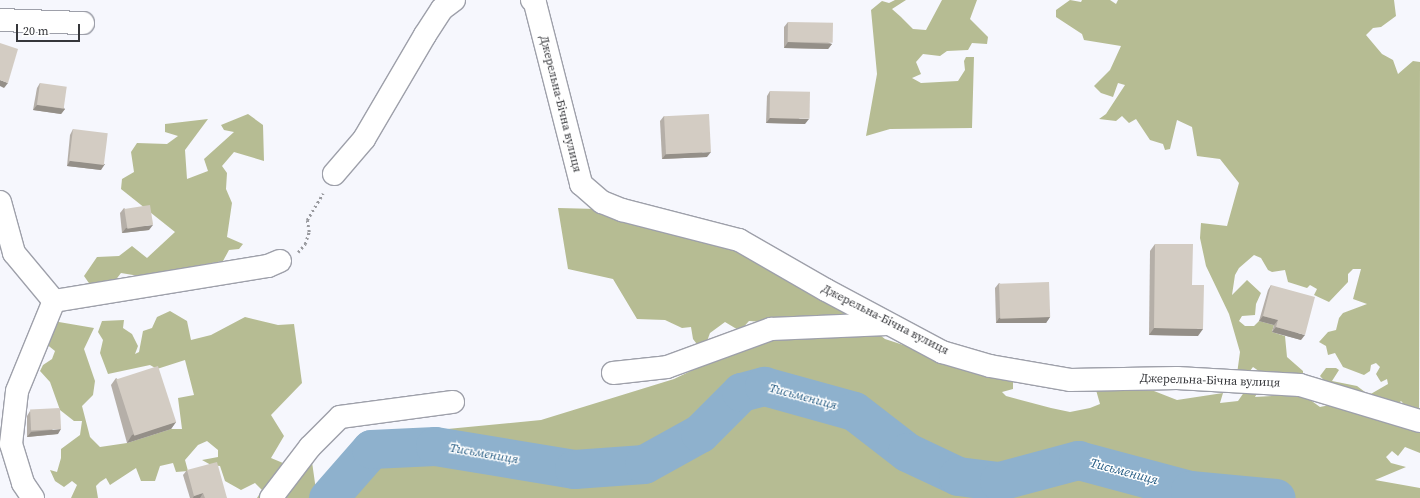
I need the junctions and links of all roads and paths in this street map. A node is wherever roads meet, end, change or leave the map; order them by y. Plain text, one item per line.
1 (454, 0) edge
2 (532, 0) edge
3 (0, 20) edge
4 (83, 23) dead end
5 (334, 174) joint
6 (0, 202) edge
7 (280, 261) joint
8 (54, 301) junction
9 (887, 324) junction
10 (613, 373) dead end
11 (17, 391) junction
12 (453, 402) dead end
13 (0, 411) edge
14 (1420, 421) edge
15 (33, 498) edge
16 (272, 498) edge

1 - 5 street
2 - 9 street, Джерельна-Бічна вулиця
3 - 4 street
5 - 7 path
6 - 8 street
7 - 8 street
8 - 11 street
9 - 10 street
9 - 14 street, Джерельна-Бічна вулиця
11 - 13 street
11 - 15 street
12 - 16 street

